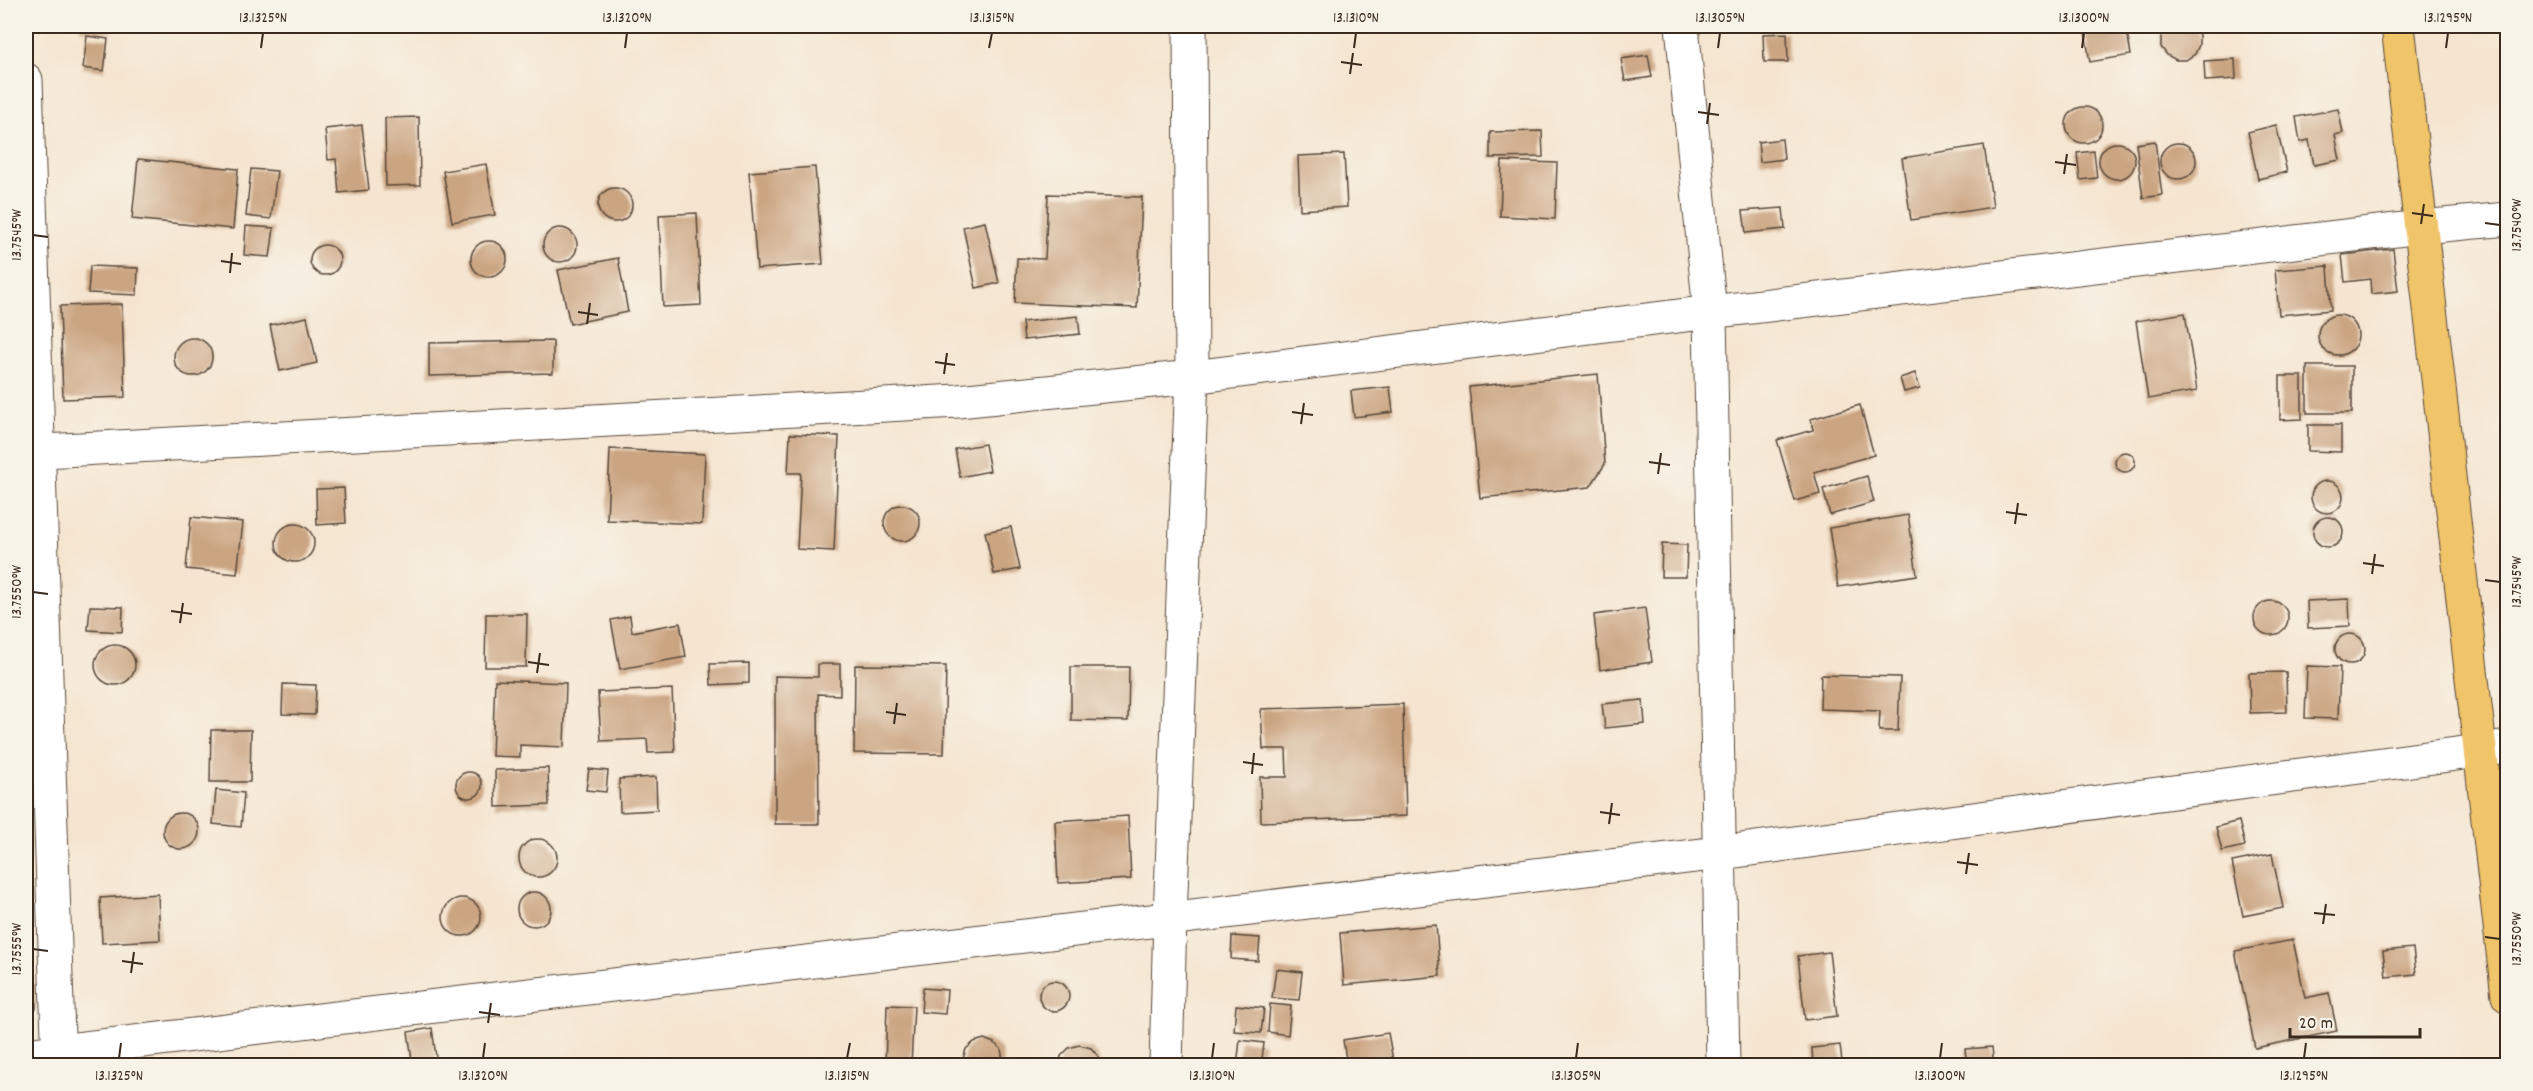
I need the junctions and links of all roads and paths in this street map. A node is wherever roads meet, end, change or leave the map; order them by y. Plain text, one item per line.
1 (1190, 26) edge
2 (1682, 26) edge
3 (2398, 26) edge
4 (26, 80) edge
5 (2508, 219) edge
6 (2421, 227) junction
7 (1710, 312) junction
8 (1192, 377) junction
9 (32, 452) edge
10 (2494, 748) edge
11 (1720, 853) junction
12 (1170, 917) junction
13 (2508, 996) edge
14 (26, 1055) edge
15 (58, 1059) edge
16 (1167, 1065) edge
17 (1723, 1065) edge

1 - 8 street
2 - 7 street
3 - 6 main road
4 - 9 street
5 - 6 street
6 - 7 street
6 - 10 main road
7 - 8 street
7 - 11 street
8 - 9 street
8 - 12 street
9 - 15 street
10 - 11 street
10 - 13 main road
11 - 12 street
11 - 17 street
12 - 15 street
12 - 16 street
14 - 15 street

